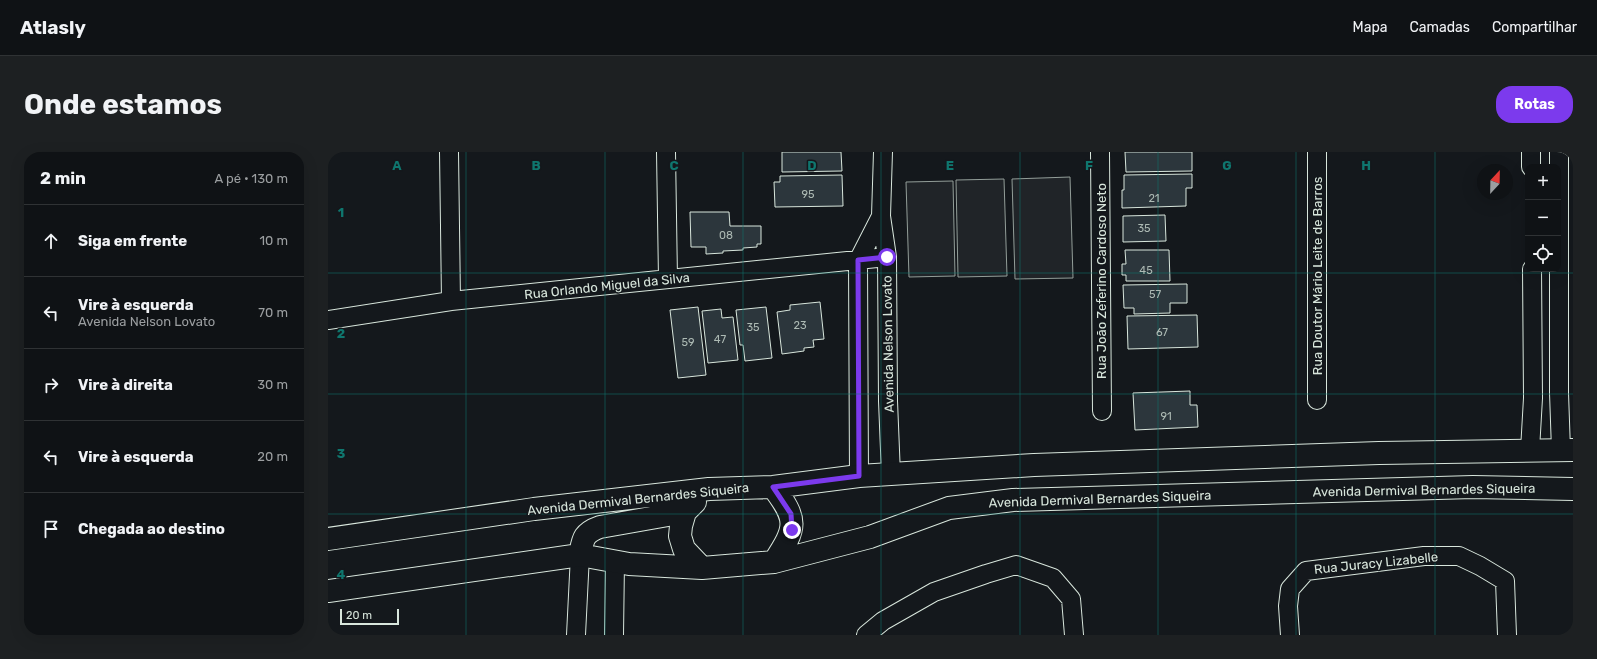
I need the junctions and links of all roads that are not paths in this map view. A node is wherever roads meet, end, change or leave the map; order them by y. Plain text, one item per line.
1 (449, 152) edge
2 (666, 152) edge
3 (883, 152) edge
4 (1100, 152) edge
5 (1317, 152) edge
6 (1531, 152) edge
7 (1559, 152) edge
8 (1531, 164) edge
9 (881, 216) junction
10 (887, 257) junction
11 (858, 260) junction
12 (1532, 272) edge
13 (668, 279) junction
14 (451, 301) junction
15 (328, 320) edge
16 (1317, 400) dead end
17 (1102, 411) dead end
18 (1530, 450) junction
19 (1567, 450) edge
20 (891, 475) junction
21 (859, 476) junction
22 (773, 487) junction
23 (709, 489) junction
24 (1573, 489) edge
25 (685, 512) junction
26 (328, 539) edge
27 (580, 555) junction
28 (615, 562) junction
29 (774, 562) junction
30 (702, 568) junction
31 (328, 591) edge
32 (576, 635) edge
33 (614, 635) edge
34 (866, 635) edge
35 (1074, 635) edge
36 (1290, 635) edge
37 (1507, 635) edge

1 - 14 street
2 - 13 street
3 - 9 street, Avenida Nelson Lovato
4 - 17 street, Rua João Zeferino Cardoso Neto
5 - 16 street, Rua Doutor Mário Leite de Barros
6 - 8 street
7 - 19 street
9 - 10 street, Avenida Nelson Lovato
9 - 11 street
10 - 11 street, Rua Orlando Miguel da Silva
10 - 20 street, Avenida Nelson Lovato
11 - 13 street, Rua Orlando Miguel da Silva
11 - 21 street
12 - 18 street
13 - 14 street, Rua Orlando Miguel da Silva
14 - 15 street, Rua Orlando Miguel da Silva
18 - 19 main road, Avenida Dermival Bernardes Siqueira
18 - 20 main road, Avenida Dermival Bernardes Siqueira
20 - 21 main road, Avenida Dermival Bernardes Siqueira
21 - 22 main road, Avenida Dermival Bernardes Siqueira
22 - 23 main road, Avenida Dermival Bernardes Siqueira
22 - 29 main road
23 - 25 main road
23 - 26 main road, Avenida Dermival Bernardes Siqueira
24 - 29 main road, Avenida Dermival Bernardes Siqueira
25 - 27 main road
25 - 30 main road
27 - 28 main road, Avenida Dermival Bernardes Siqueira
27 - 31 main road, Avenida Dermival Bernardes Siqueira
27 - 32 street
28 - 30 main road, Avenida Dermival Bernardes Siqueira
28 - 33 street
29 - 30 main road, Avenida Dermival Bernardes Siqueira
34 - 35 street
36 - 37 street, Rua Juracy Lizabelle

